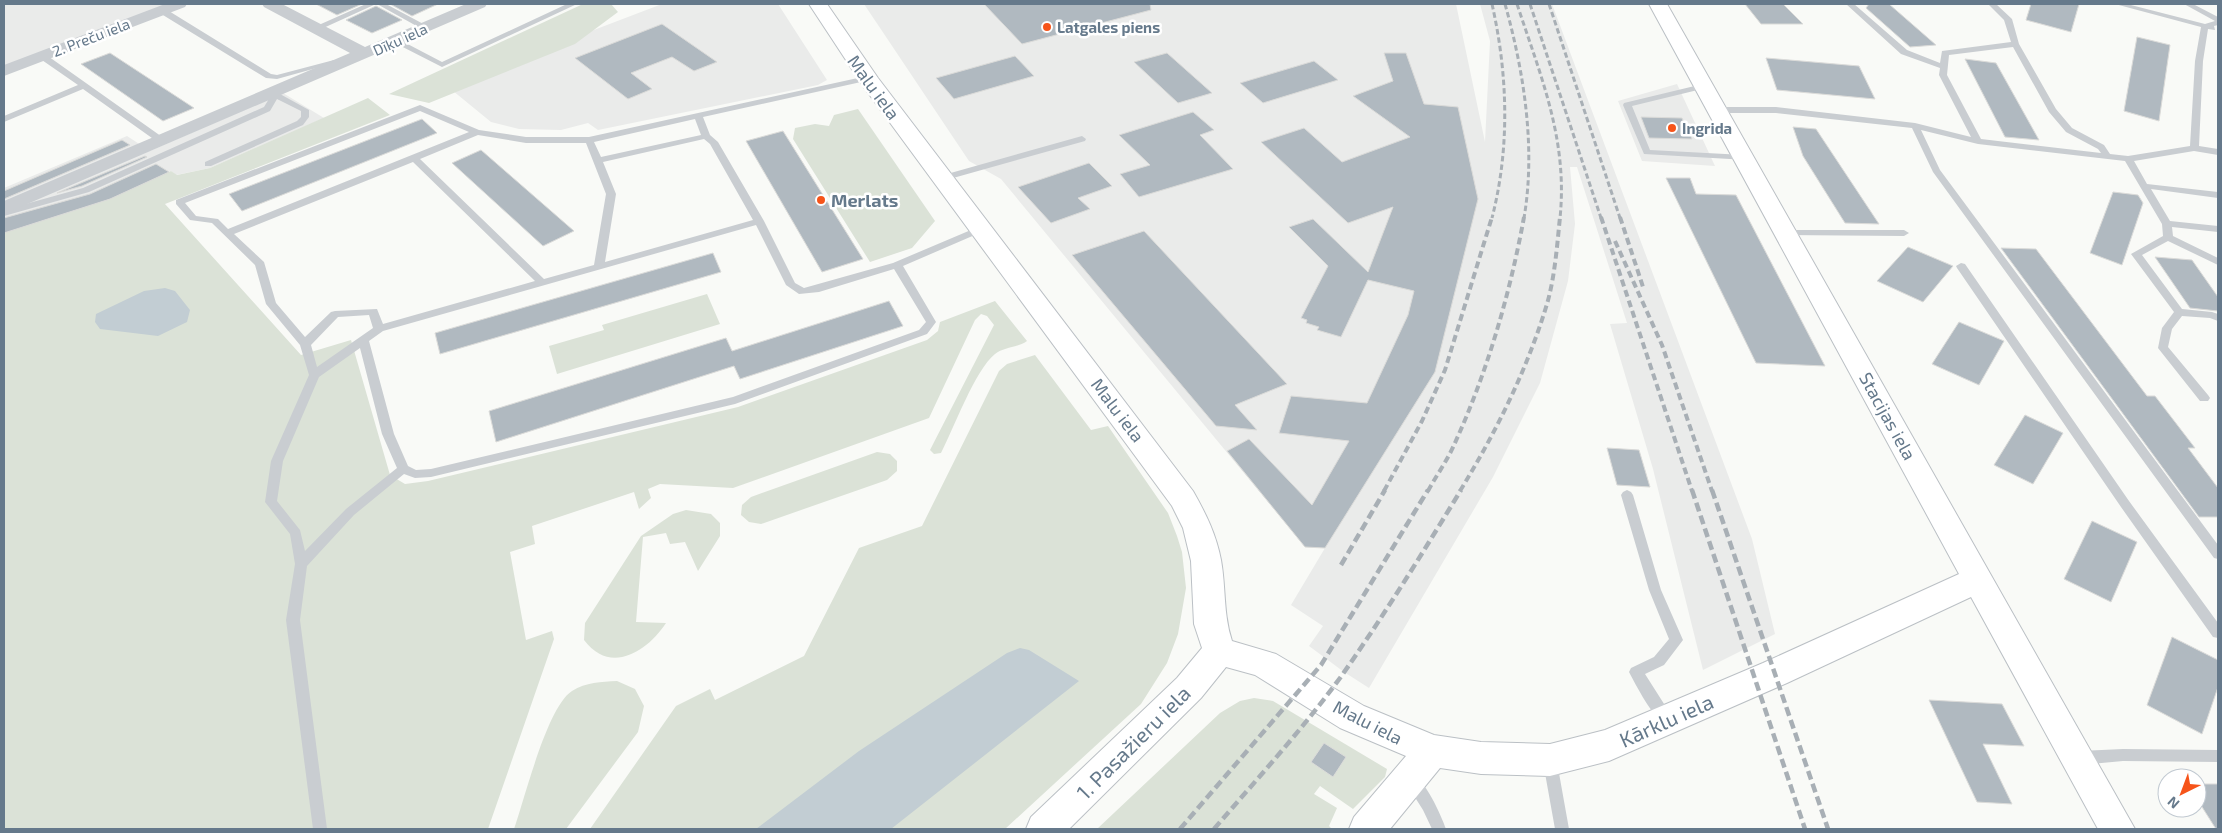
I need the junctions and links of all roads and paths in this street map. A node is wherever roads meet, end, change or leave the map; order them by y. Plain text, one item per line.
1 (179, 4) edge
2 (270, 4) edge
3 (372, 4) edge
4 (381, 4) edge
5 (479, 4) edge
6 (573, 4) edge
7 (818, 4) edge
8 (1658, 4) edge
9 (1850, 4) edge
10 (1992, 4) edge
11 (2119, 4) edge
12 (2188, 4) edge
13 (161, 10) junction
14 (2218, 21) edge
15 (2205, 26) junction
16 (426, 27) junction
17 (316, 28) junction
18 (2218, 30) edge
19 (395, 41) junction
20 (2015, 44) junction
21 (365, 54) junction
22 (42, 56) junction
23 (1944, 67) junction
24 (4, 70) edge
25 (867, 78) junction
26 (84, 86) junction
27 (1703, 86) junction
28 (277, 93) junction
29 (1717, 110) junction
30 (698, 116) junction
31 (4, 118) edge
32 (1915, 126) junction
33 (478, 132) junction
34 (706, 136) junction
35 (1082, 139) dead end
36 (589, 140) junction
37 (162, 141) junction
38 (1978, 141) junction
39 (2194, 148) junction
40 (2218, 152) edge
41 (2107, 156) junction
42 (414, 158) junction
43 (1744, 158) junction
44 (2128, 159) junction
45 (597, 161) junction
46 (208, 164) dead end
47 (943, 178) junction
48 (2145, 186) junction
49 (2218, 195) edge
50 (4, 208) edge
51 (4, 213) edge
52 (759, 221) junction
53 (2167, 224) junction
54 (981, 228) junction
55 (2218, 229) edge
56 (228, 233) junction
57 (1786, 233) junction
58 (1904, 233) dead end
59 (2168, 237) junction
60 (2218, 262) edge
61 (897, 265) junction
62 (599, 266) junction
63 (1961, 266) dead end
64 (543, 282) junction
65 (2179, 312) junction
66 (2218, 318) edge
67 (379, 329) junction
68 (363, 340) junction
69 (305, 344) junction
70 (314, 375) junction
71 (2204, 398) dead end
72 (403, 469) junction
73 (1628, 495) dead end
74 (2218, 554) edge
75 (301, 564) junction
76 (1979, 579) junction
77 (2218, 633) edge
78 (1219, 651) junction
79 (1667, 720) junction
80 (1432, 751) junction
81 (2218, 756) edge
82 (2078, 758) junction
83 (1550, 760) junction
84 (1410, 779) junction
85 (320, 829) edge
86 (1044, 829) edge
87 (1367, 829) edge
88 (1439, 829) edge
89 (1562, 829) edge
90 (2116, 829) edge

1 - 13 street, 2. Preču iela
2 - 17 street, Dīķu iela
3 - 17 lane
4 - 16 lane
5 - 16 street, Dīķu iela
6 - 19 lane
7 - 25 street, Malu iela
8 - 27 street, Stacijas iela
9 - 23 lane
10 - 20 lane
11 - 15 lane
12 - 14 lane
13 - 21 lane
13 - 22 street, 2. Preču iela
14 - 15 lane
15 - 18 lane
15 - 39 lane
16 - 19 street, Dīķu iela
17 - 21 street, Dīķu iela
19 - 21 street, Dīķu iela
20 - 23 lane
20 - 41 lane
21 - 28 street
22 - 24 street, 2. Preču iela
22 - 26 lane
23 - 38 lane
25 - 30 lane
25 - 47 street, Malu iela
26 - 31 lane
26 - 37 lane
27 - 29 street, Stacijas iela
27 - 43 lane
28 - 37 street
28 - 46 lane
28 - 51 lane
29 - 32 lane
29 - 43 street, Stacijas iela
30 - 34 lane
30 - 36 lane
32 - 38 lane
32 - 74 lane
33 - 36 lane
33 - 42 lane
33 - 56 lane
34 - 45 lane
34 - 52 lane
35 - 47 lane
36 - 45 lane
37 - 50 street
38 - 41 lane
39 - 40 lane
39 - 44 lane
41 - 44 lane
42 - 56 lane
42 - 64 lane
43 - 57 street, Stacijas iela
44 - 48 lane
45 - 62 lane
47 - 54 street, Malu iela
48 - 49 lane
48 - 53 lane
52 - 61 lane
52 - 62 lane
53 - 55 lane
53 - 59 lane
54 - 61 lane
54 - 78 street, Malu iela
56 - 69 lane
57 - 58 lane
57 - 76 street, Stacijas iela
59 - 60 lane
59 - 65 lane
61 - 72 lane
62 - 64 lane
63 - 77 lane
64 - 67 lane
65 - 66 lane
65 - 71 lane
67 - 68 lane
67 - 69 lane
68 - 70 lane
68 - 72 lane
69 - 70 lane
70 - 75 lane
72 - 75 lane
73 - 79 lane
75 - 85 lane
76 - 79 street, Kārklu iela
76 - 82 street, Stacijas iela
78 - 80 street, Malu iela
78 - 86 street, 1. Pasažieru iela
79 - 83 street, Kārklu iela
80 - 83 street, Kārklu iela
80 - 84 street
81 - 82 lane
82 - 90 street, Stacijas iela
83 - 89 lane
84 - 87 street
84 - 88 lane

